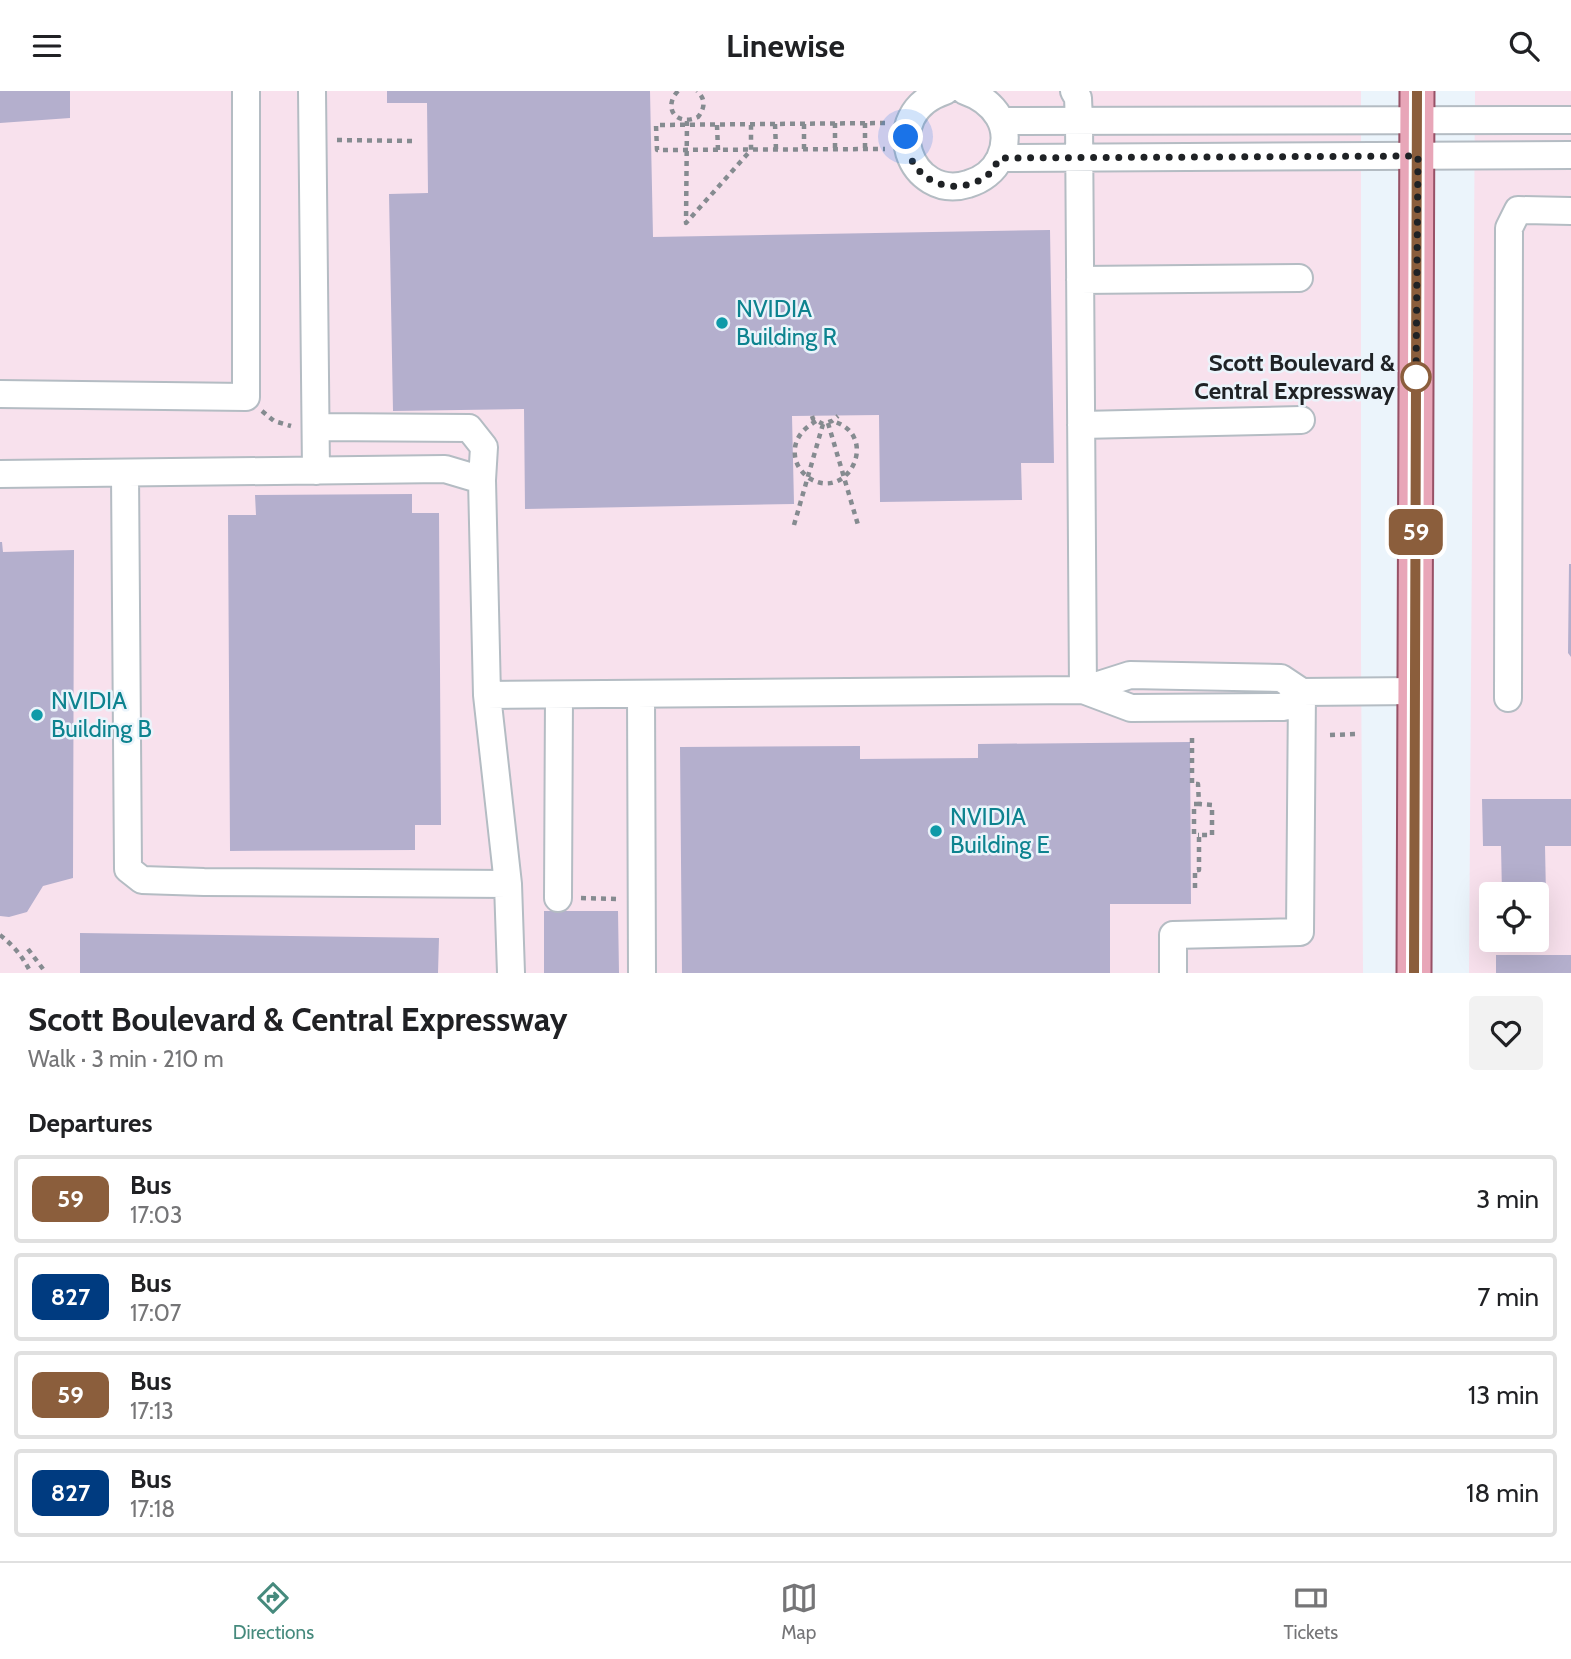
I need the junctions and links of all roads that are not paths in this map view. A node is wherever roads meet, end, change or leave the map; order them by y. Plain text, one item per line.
1 (246, 91) edge
2 (312, 91) edge
3 (945, 91) edge
4 (965, 91) edge
5 (1074, 91) edge
6 (1417, 105) edge
7 (1571, 120) edge
8 (1001, 121) junction
9 (1079, 121) junction
10 (1571, 155) edge
11 (1418, 156) junction
12 (1079, 157) junction
13 (1000, 158) junction
14 (1571, 211) edge
15 (1299, 278) dead end
16 (1080, 281) junction
17 (0, 394) edge
18 (1301, 421) dead end
19 (1081, 425) junction
20 (316, 427) junction
21 (316, 471) junction
22 (125, 473) junction
23 (0, 474) edge
24 (482, 480) junction
25 (1083, 690) junction
26 (1415, 691) junction
27 (1302, 692) junction
28 (641, 694) junction
29 (488, 695) junction
30 (559, 696) junction
31 (1507, 698) dead end
32 (508, 884) junction
33 (558, 898) dead end
34 (511, 973) edge
35 (642, 973) edge
36 (1173, 973) edge
37 (1414, 973) edge

1 - 17 lane
2 - 20 lane
3 - 13 lane
4 - 8 lane
5 - 9 lane
6 - 7 lane
6 - 9 lane
6 - 11 main road
8 - 9 lane
8 - 13 lane
9 - 12 lane
10 - 11 lane
11 - 12 lane
11 - 26 main road
12 - 13 lane
12 - 16 lane
14 - 31 lane
15 - 16 lane
16 - 19 lane
18 - 19 lane
19 - 25 lane
20 - 21 lane
20 - 24 lane
21 - 22 lane
21 - 24 lane
22 - 23 lane
22 - 32 lane
24 - 29 lane
25 - 27 lane
25 - 28 lane
26 - 27 lane
26 - 37 main road
27 - 36 lane
28 - 30 lane
28 - 35 lane
29 - 30 lane
29 - 32 lane
30 - 33 lane
32 - 34 lane

